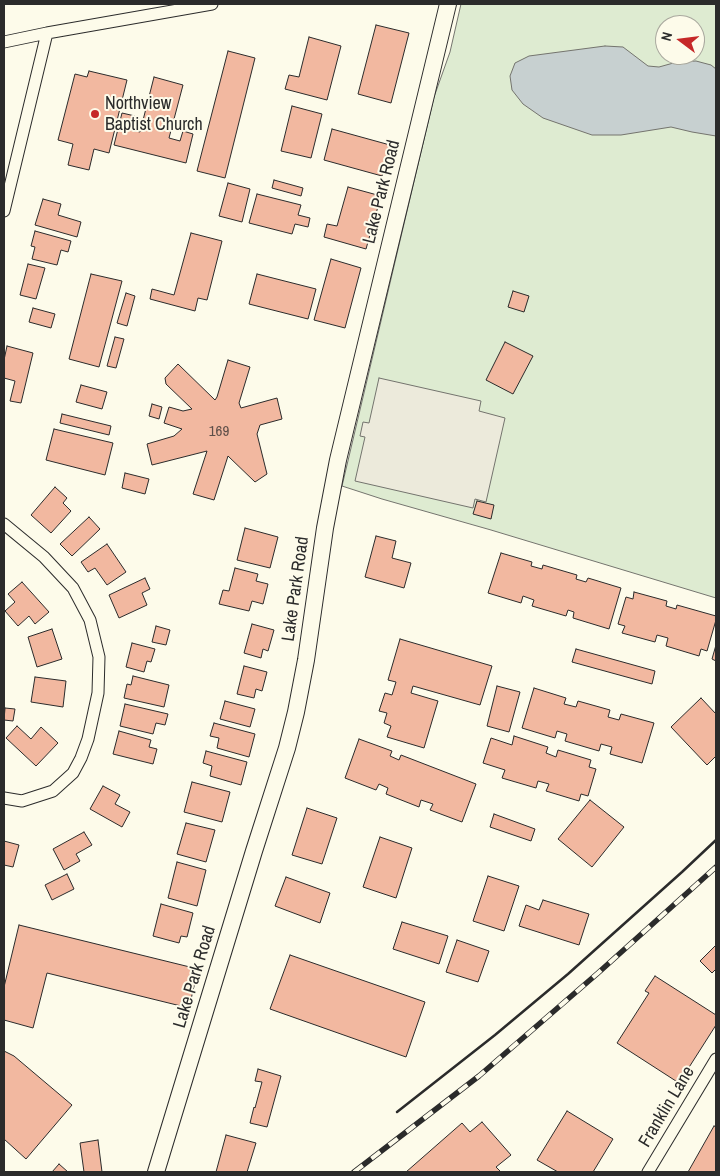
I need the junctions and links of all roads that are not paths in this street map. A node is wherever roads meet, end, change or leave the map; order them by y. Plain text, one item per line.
1 (209, 4) edge
2 (448, 4) edge
3 (47, 33) junction
4 (4, 42) edge
5 (4, 211) edge
6 (4, 524) edge
7 (4, 798) edge
8 (716, 1059) edge
9 (156, 1172) edge
10 (648, 1172) edge

1 - 3 street
2 - 9 main road, Lake Park Road
3 - 4 street
3 - 5 street
6 - 7 street
8 - 10 street, Franklin Lane

